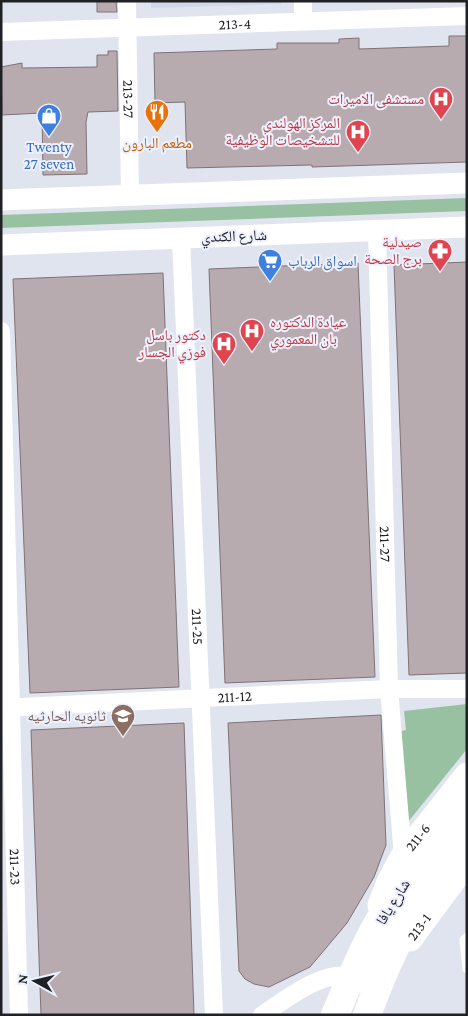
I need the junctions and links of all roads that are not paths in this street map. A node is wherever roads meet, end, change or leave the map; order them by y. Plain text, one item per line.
1 (127, 1) edge
2 (303, 1) edge
3 (467, 16) edge
4 (303, 21) junction
5 (127, 28) junction
6 (1, 32) edge
7 (467, 183) edge
8 (130, 196) junction
9 (1, 200) edge
10 (467, 227) edge
11 (377, 230) junction
12 (181, 238) junction
13 (1, 245) edge
14 (1, 331) edge
15 (467, 689) edge
16 (389, 690) junction
17 (201, 698) junction
18 (6, 708) edge
19 (467, 775) edge
20 (467, 799) edge
21 (467, 830) edge
22 (403, 856) junction
23 (467, 862) edge
24 (467, 937) edge
25 (467, 969) edge
26 (355, 970) junction
27 (371, 1004) edge
28 (279, 1009) edge
29 (19, 1015) edge
30 (214, 1015) edge
31 (262, 1015) edge
32 (335, 1015) edge

1 - 5 street, 213-27
2 - 4 street
3 - 4 street, 213-4
4 - 5 street, 213-4
5 - 6 street, 213-4
5 - 8 street, 213-27
7 - 8 street
8 - 9 street
10 - 11 street, شارع الكندي
11 - 12 street, شارع الكندي
11 - 16 street, 211-27
12 - 13 street, شارع الكندي
12 - 17 street, 211-25
14 - 18 street, 211-23
15 - 16 street, 211-12
16 - 17 street, 211-12
16 - 22 street, 211-27
17 - 18 street, 211-12
17 - 30 street, 211-25
18 - 29 street, 211-23
19 - 22 main road, 211-6
20 - 26 highway, شارع يافا
21 - 27 highway, شارع يافا
22 - 26 main road, 211-6
23 - 27 main road, 213-1
24 - 25 lane
26 - 27 street
26 - 28 street
26 - 32 highway, شارع يافا
28 - 31 street

